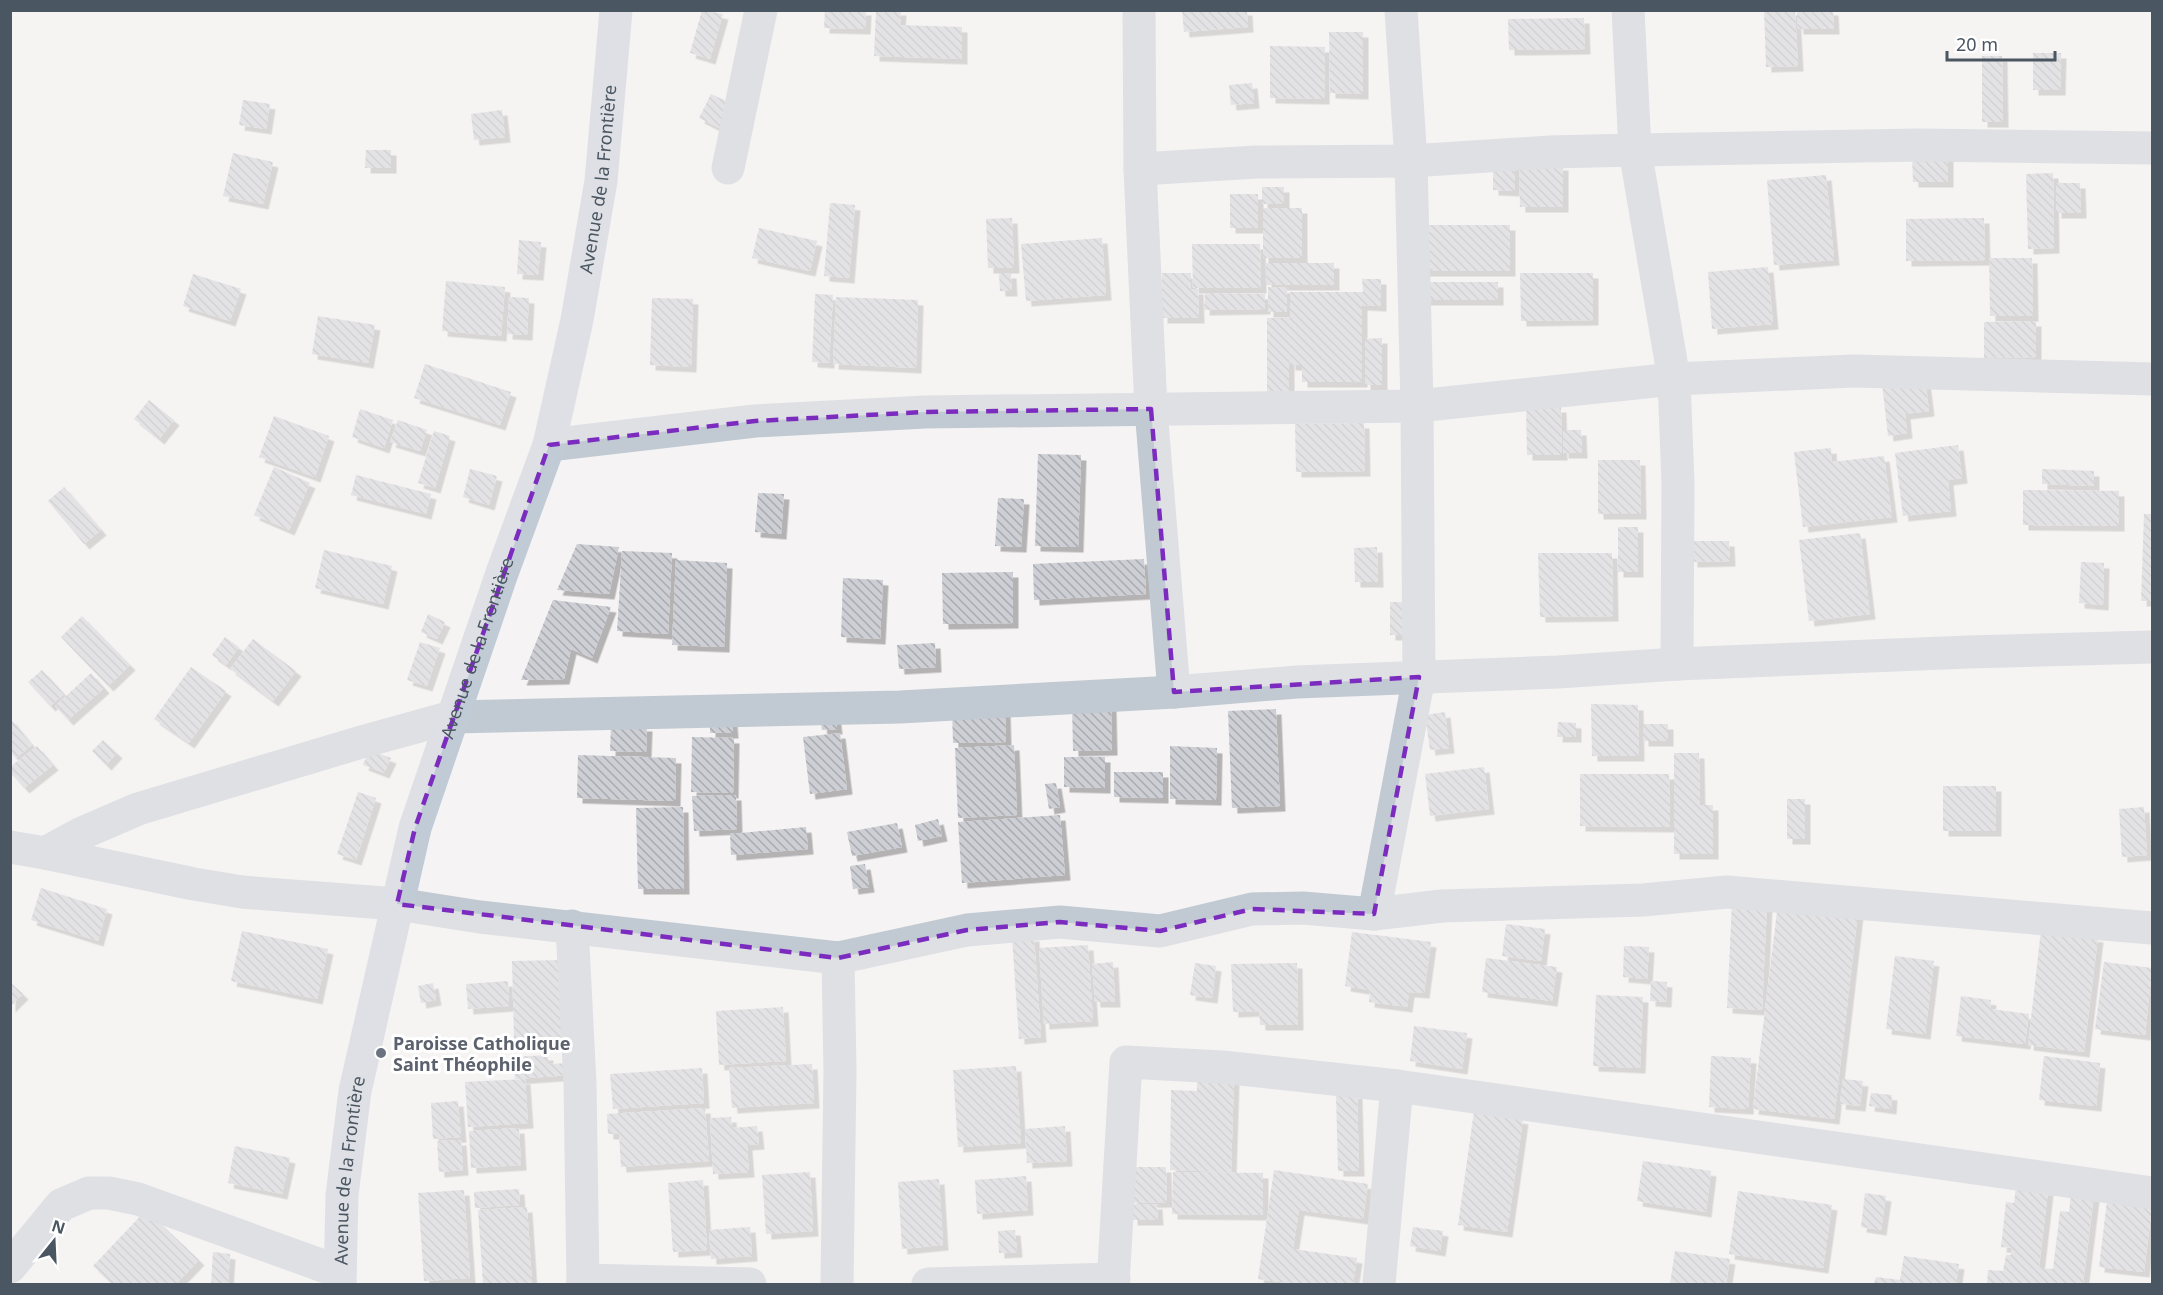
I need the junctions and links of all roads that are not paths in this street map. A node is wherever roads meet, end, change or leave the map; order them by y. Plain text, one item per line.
1 (616, 10) edge
2 (761, 10) edge
3 (1139, 10) edge
4 (1401, 10) edge
5 (1628, 10) edge
6 (2152, 148) edge
7 (1635, 150) junction
8 (1411, 161) junction
9 (728, 168) dead end
10 (1140, 169) junction
11 (1674, 379) junction
12 (2152, 379) edge
13 (1417, 406) junction
14 (1151, 409) junction
15 (549, 445) junction
16 (2152, 647) edge
17 (1677, 664) junction
18 (1419, 677) junction
19 (1174, 692) junction
20 (452, 717) junction
21 (10, 847) edge
22 (45, 853) junction
23 (397, 904) junction
24 (1374, 914) junction
25 (572, 926) junction
26 (2152, 928) edge
27 (838, 958) junction
28 (1397, 1086) junction
29 (2152, 1193) edge
30 (10, 1267) edge
31 (340, 1278) edge
32 (583, 1282) edge
33 (1114, 1282) edge
34 (750, 1284) edge
35 (837, 1284) edge
36 (928, 1284) edge
37 (1379, 1284) edge

1 - 15 street, Avenue de la Frontière
2 - 9 street
3 - 10 street
4 - 8 street
5 - 7 street
6 - 7 street
7 - 8 street
7 - 11 street
8 - 10 street
8 - 13 street
10 - 14 street
11 - 12 street
11 - 13 street
11 - 17 street
13 - 14 street
13 - 18 street
14 - 15 street
14 - 19 street
15 - 20 street, Avenue de la Frontière
16 - 17 street
17 - 18 street
18 - 19 street
18 - 24 street
19 - 20 street
20 - 22 street
20 - 23 street, Avenue de la Frontière
21 - 22 street
22 - 23 street
23 - 25 street
23 - 31 street, Avenue de la Frontière
24 - 26 street
24 - 27 street
25 - 27 street
25 - 32 street
27 - 35 street
28 - 29 street
28 - 33 street
28 - 37 street
30 - 31 street
32 - 34 street
33 - 36 street

